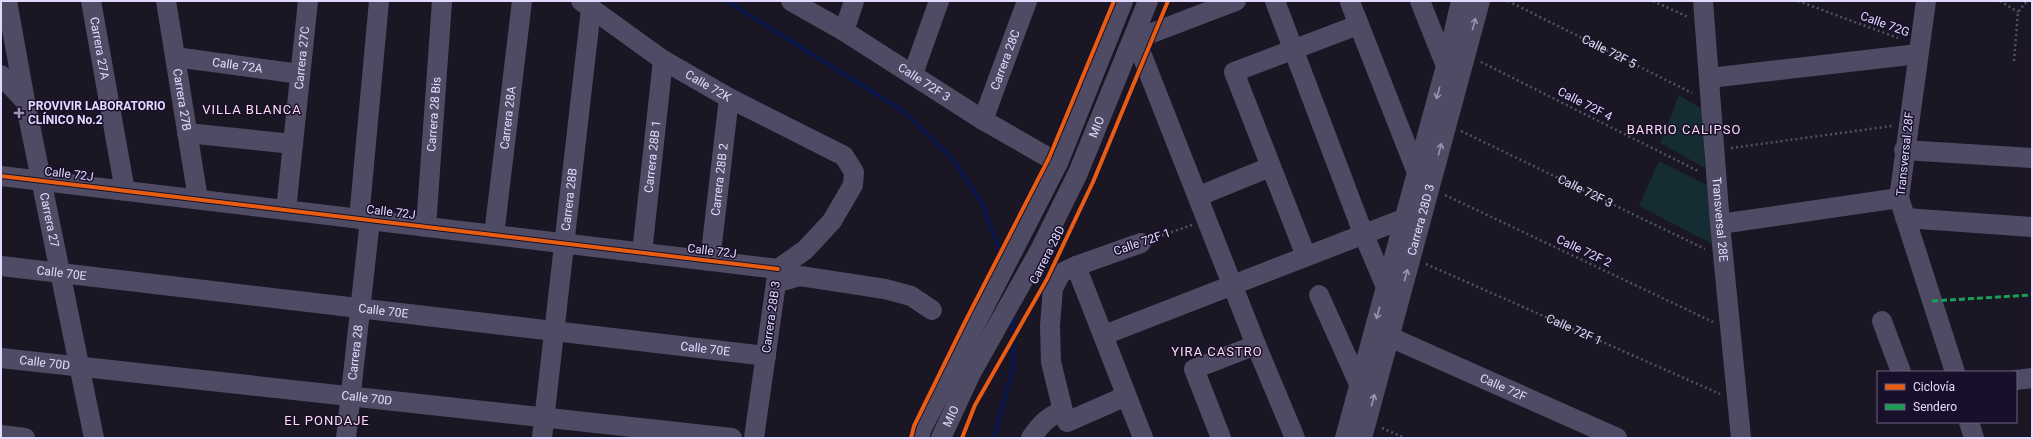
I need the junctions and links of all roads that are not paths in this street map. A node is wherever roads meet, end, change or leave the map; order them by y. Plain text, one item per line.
1 (7, 1) edge
2 (91, 1) edge
3 (166, 1) edge
4 (308, 1) edge
5 (379, 1) edge
6 (442, 1) edge
7 (522, 1) edge
8 (791, 1) edge
9 (854, 1) edge
10 (938, 1) edge
11 (1027, 1) edge
12 (1123, 1) edge
13 (1135, 1) edge
14 (1148, 1) edge
15 (1159, 1) edge
16 (1236, 1) edge
17 (1275, 1) edge
18 (1420, 1) edge
19 (1460, 1) edge
20 (1480, 1) edge
21 (1703, 1) edge
22 (1926, 1) edge
23 (1350, 2) edge
24 (586, 5) edge
25 (1358, 25) junction
26 (844, 30) junction
27 (1142, 42) junction
28 (1293, 50) junction
29 (1919, 50) junction
30 (175, 57) junction
31 (664, 60) junction
32 (1446, 66) junction
33 (300, 74) junction
34 (913, 74) junction
35 (1, 75) edge
36 (1709, 78) junction
37 (729, 98) junction
38 (25, 101) junction
39 (983, 120) junction
40 (187, 133) junction
41 (293, 144) junction
42 (1904, 150) junction
43 (844, 156) joint
44 (2032, 158) edge
45 (1058, 163) junction
46 (1270, 167) junction
47 (1416, 170) junction
48 (1, 176) edge
49 (42, 180) junction
50 (125, 191) junction
51 (1199, 196) junction
52 (1899, 198) junction
53 (198, 199) junction
54 (286, 210) junction
55 (1403, 218) junction
56 (1905, 218) junction
57 (364, 219) junction
58 (1720, 224) junction
59 (426, 227) junction
60 (2032, 227) edge
61 (1363, 233) junction
62 (494, 235) junction
63 (563, 243) junction
64 (1141, 243) road end
65 (1040, 250) junction
66 (642, 253) junction
67 (1306, 256) junction
68 (710, 261) junction
69 (1, 266) edge
70 (1076, 266) junction
71 (60, 273) junction
72 (777, 276) junction
73 (1233, 285) junction
74 (1386, 287) junction
75 (1319, 295) dead end
76 (360, 309) junction
77 (932, 310) dead end
78 (1882, 321) dead end
79 (553, 331) junction
80 (1104, 335) junction
81 (1390, 337) junction
82 (1256, 345) junction
83 (766, 356) junction
84 (1, 358) edge
85 (970, 364) junction
86 (80, 367) junction
87 (1901, 371) edge
88 (1955, 371) edge
89 (2032, 378) edge
90 (2017, 380) edge
91 (1358, 384) junction
92 (350, 396) junction
93 (1126, 396) junction
94 (544, 418) junction
95 (1969, 423) edge
96 (1067, 424) edge
97 (1365, 430) edge
98 (1, 435) edge
99 (25, 438) edge
100 (94, 438) edge
101 (346, 438) edge
102 (542, 438) edge
103 (732, 438) edge
104 (754, 438) edge
105 (920, 438) edge
106 (930, 438) edge
107 (941, 438) edge
108 (954, 438) edge
109 (1031, 438) edge
110 (1143, 438) edge
111 (1221, 438) edge
112 (1295, 438) edge
113 (1345, 438) edge
114 (1617, 438) edge
115 (1741, 438) edge
116 (1974, 438) edge

1 - 38 street, Carrera 27
2 - 50 street, Carrera 27A
3 - 30 street, Carrera 27B
4 - 33 street, Carrera 27C
5 - 57 street, Carrera 28
6 - 59 street, Carrera 28 Bis
7 - 62 street, Carrera 28A
8 - 26 street, Calle 72F 3
9 - 26 street
10 - 34 street
11 - 39 street, Carrera 28C
12 - 45 street, Carrera 28D
13 - 65 street, MIO
14 - 65 street, MIO
15 - 27 street, Carrera 28D
16 - 27 street
17 - 28 street
18 - 32 street
19 - 32 street, Carrera 28D 3
81 -> 20 street, Carrera 28D 3
21 - 36 street, Transversal 28E
22 - 29 street, Transversal 28F
23 - 25 street
24 - 31 street, Calle 72K
24 - 63 street, Carrera 28B
25 - 28 street
25 - 47 street
26 - 34 street, Calle 72F 3
27 - 51 street
27 - 65 street, Carrera 28D
28 - 46 street
28 - 61 street
29 - 36 street
29 - 42 street, Transversal 28F
30 - 33 street, Calle 72A
30 - 40 street, Carrera 27B
31 - 37 street, Calle 72K
31 - 66 street, Carrera 28B 1
32 -> 47 street, Carrera 28D 3
33 - 41 street, Carrera 27C
34 - 39 street, Calle 72F 3
35 - 38 street
36 - 58 street, Transversal 28E
37 - 43 street, Calle 72K
37 - 68 street, Carrera 28B 2
38 - 49 street, Carrera 27
39 - 45 street, Calle 72F 3
40 - 41 street
40 - 53 street, Carrera 27B
41 - 54 street, Carrera 27C
42 - 44 street
42 - 52 street, Transversal 28F
43 - 72 street, Carrera 28B 3
45 - 85 street, Carrera 28D
46 - 51 street
46 - 67 street
47 - 55 street, Carrera 28D 3
48 - 49 street, Calle 72J
49 - 50 street, Calle 72J
49 - 71 street, Carrera 27
50 - 53 street, Calle 72J
51 - 73 street
52 - 56 street, Transversal 28F
52 - 58 street
53 - 54 street, Calle 72J
54 - 57 street, Calle 72J
55 - 61 street
55 - 74 street, Carrera 28D 3
56 - 60 street
56 - 88 street, Transversal 28F
57 - 59 street, Calle 72J
57 - 76 street, Carrera 28
58 - 115 street, Transversal 28E
59 - 62 street, Calle 72J
61 - 67 street
61 - 74 street
62 - 63 street, Calle 72J
63 - 66 street, Calle 72J
63 - 79 street, Carrera 28B
64 - 70 street, Calle 72F 1
65 - 85 street, Carrera 28D
65 - 85 street
66 - 68 street, Calle 72J
67 - 73 street
68 - 72 street, Calle 72J
69 - 71 street, Calle 70E
70 - 80 street
70 - 96 street, Calle 72F 1
71 - 76 street, Calle 70E
71 - 86 street, Carrera 27
72 - 77 street
72 - 83 street, Carrera 28B 3
73 - 80 street
73 - 82 street
74 -> 91 street, Carrera 28D 3
75 - 91 street
76 - 79 street, Calle 70E
76 - 92 street, Carrera 28
78 - 87 street
79 - 83 street, Calle 70E
79 - 94 street, Carrera 28B
80 - 93 street
97 -> 81 street, Carrera 28D 3
81 - 114 street, Calle 72F
82 - 111 street
82 - 112 street
83 - 104 street, Carrera 28B 3
84 - 86 street, Calle 70D
85 - 105 street, Carrera 28D
85 - 106 street, MIO
85 - 107 street, MIO
85 - 108 street, Carrera 28D
86 - 92 street, Calle 70D
86 - 100 street, Carrera 27
89 - 90 street
91 - 113 street, Carrera 28D 3
92 - 94 street, Calle 70D
92 - 101 street, Carrera 28
93 - 96 street
93 - 110 street
94 - 102 street, Carrera 28B
94 - 103 street, Calle 70D
95 - 116 street
96 - 109 street
98 - 99 street

